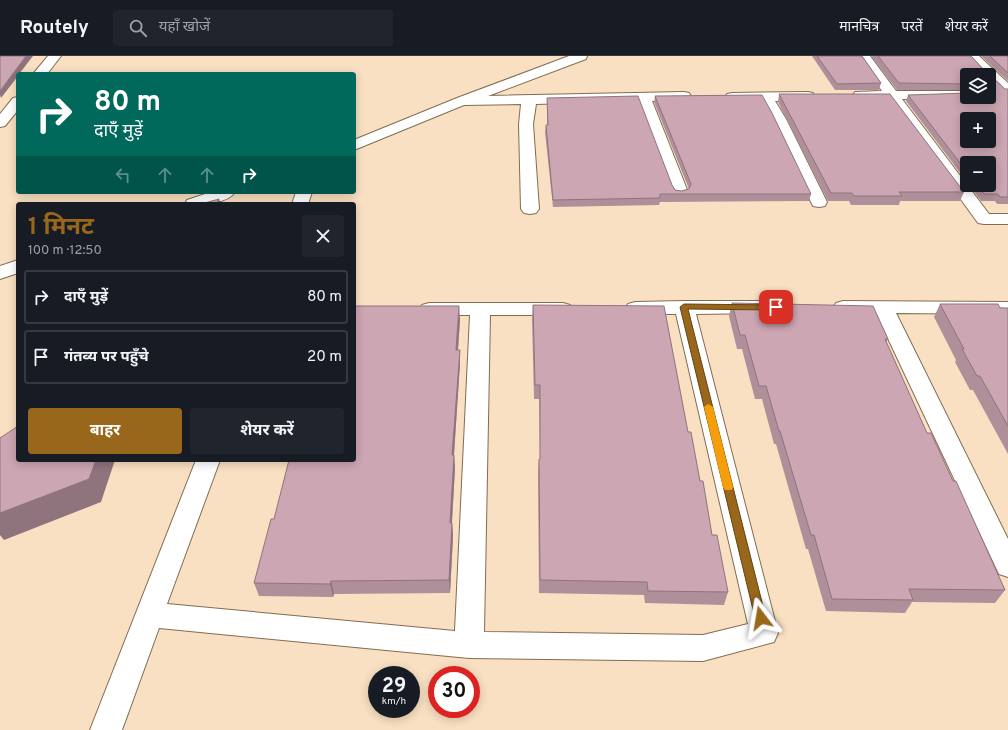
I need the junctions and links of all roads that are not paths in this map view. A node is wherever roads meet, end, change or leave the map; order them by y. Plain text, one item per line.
1 (55, 56) edge
2 (581, 56) edge
3 (863, 56) edge
4 (972, 56) edge
5 (42, 72) edge
6 (1004, 94) edge
7 (844, 95) edge
8 (891, 95) junction
9 (960, 95) edge
10 (696, 96) edge
11 (719, 96) edge
12 (821, 96) edge
13 (643, 97) junction
14 (766, 97) junction
15 (528, 99) junction
16 (462, 101) junction
17 (16, 103) edge
18 (1, 121) edge
19 (356, 144) edge
20 (680, 192) edge
21 (221, 194) edge
22 (199, 202) edge
23 (819, 202) dead end
24 (530, 209) dead end
25 (1008, 219) edge
26 (16, 267) edge
27 (0, 273) edge
28 (684, 307) junction
29 (779, 307) edge
30 (827, 307) edge
31 (883, 307) junction
32 (582, 308) edge
33 (613, 308) edge
34 (1008, 308) edge
35 (409, 309) edge
36 (480, 310) junction
37 (207, 462) edge
38 (1008, 566) edge
39 (151, 615) junction
40 (469, 645) junction
41 (106, 730) edge

1 - 5 street
2 - 16 street
3 - 8 street
4 - 6 street
7 - 8 street
8 - 9 street
8 - 25 street
10 - 13 street
11 - 14 street
12 - 14 street
13 - 15 street
13 - 20 street
14 - 23 street
15 - 16 street
15 - 24 street
16 - 19 street
17 - 18 street
21 - 22 street
26 - 27 street
28 - 29 street
28 - 33 street
28 - 40 street
30 - 31 street
31 - 34 street
31 - 38 street
32 - 36 street
35 - 36 street
36 - 40 street
37 - 39 street
39 - 40 street
39 - 41 street

